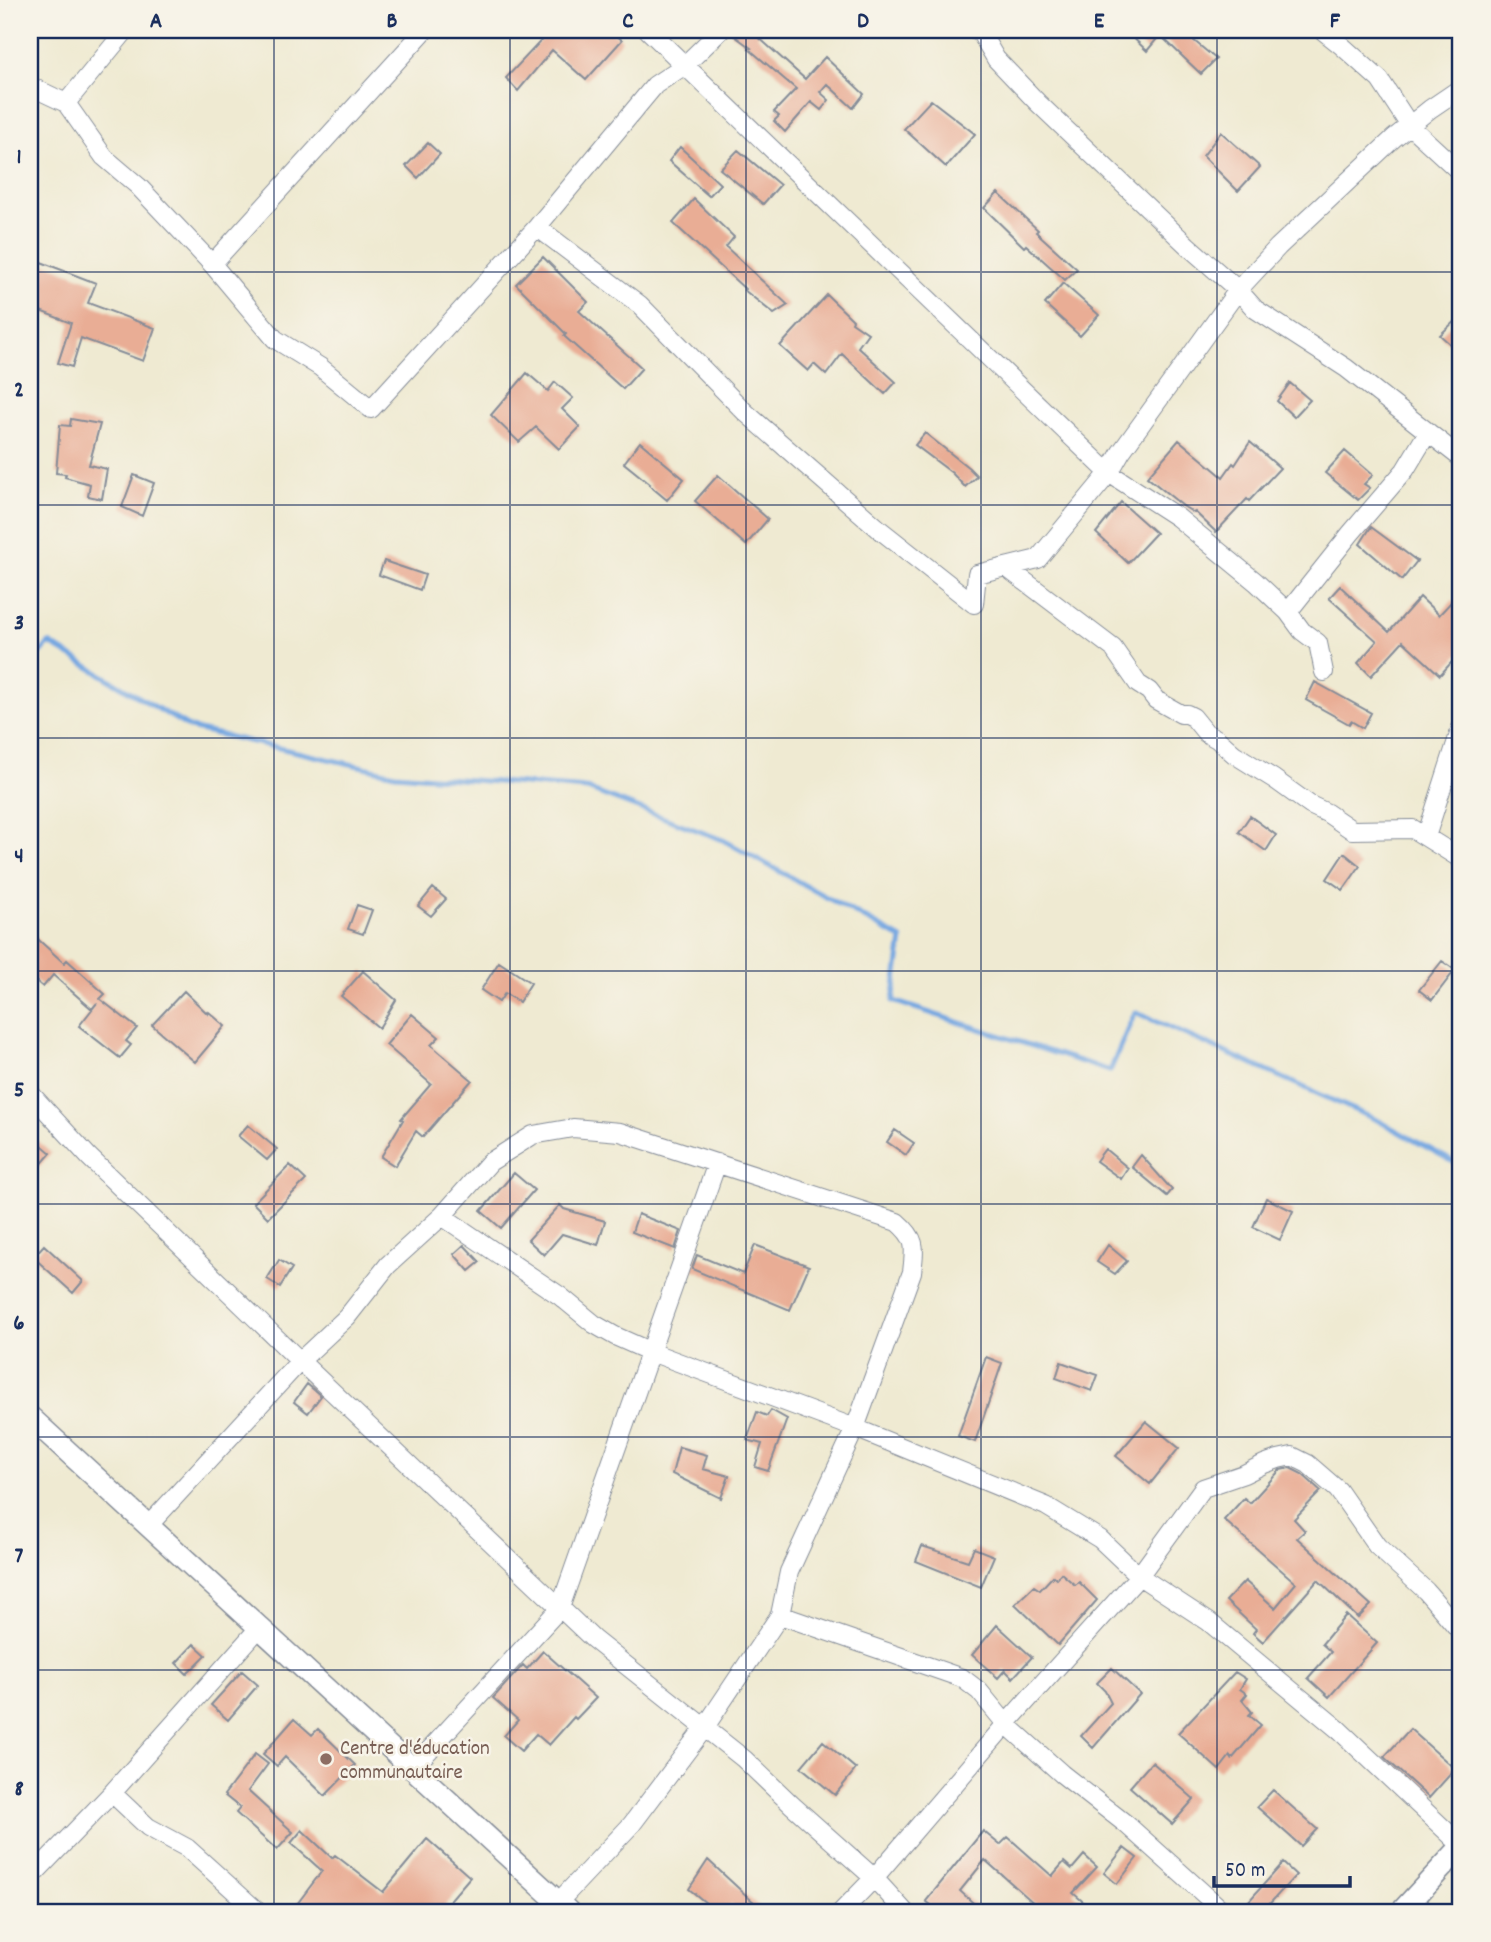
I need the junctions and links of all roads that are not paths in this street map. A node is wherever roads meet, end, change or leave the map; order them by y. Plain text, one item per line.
1 (126, 30) edge
2 (425, 30) edge
3 (648, 30) edge
4 (721, 30) edge
5 (1322, 30) edge
6 (981, 31) edge
7 (685, 65) junction
8 (30, 86) edge
9 (1461, 88) edge
10 (66, 103) junction
11 (1410, 126) junction
12 (1461, 173) edge
13 (537, 227) junction
14 (212, 264) junction
15 (1238, 290) junction
16 (1428, 432) junction
17 (1458, 448) edge
18 (1109, 473) junction
19 (1006, 567) junction
20 (1287, 612) junction
21 (1324, 672) dead end
22 (1461, 729) edge
23 (1426, 836) junction
24 (1461, 859) edge
25 (30, 1093) edge
26 (718, 1163) junction
27 (442, 1216) junction
28 (651, 1352) junction
29 (300, 1361) junction
30 (30, 1419) edge
31 (855, 1428) junction
32 (148, 1526) junction
33 (1139, 1576) junction
34 (560, 1608) junction
35 (780, 1615) junction
36 (259, 1628) junction
37 (1461, 1632) edge
38 (1006, 1724) junction
39 (705, 1727) junction
40 (412, 1769) junction
41 (112, 1793) junction
42 (1461, 1846) edge
43 (30, 1878) edge
44 (874, 1878) junction
45 (559, 1909) edge
46 (258, 1912) edge
47 (841, 1912) edge
48 (905, 1912) edge
49 (1224, 1912) edge
50 (1401, 1912) edge

1 - 10 street
2 - 14 street
3 - 7 street
4 - 7 street
5 - 11 street
6 - 15 street
7 - 13 street
7 - 18 street
8 - 10 street
9 - 11 street
10 - 14 street
11 - 12 street
11 - 15 street
13 - 14 street
13 - 19 street
15 - 16 street
15 - 18 street
16 - 17 street
16 - 20 street
18 - 19 street
18 - 20 street
19 - 23 street
20 - 21 street
22 - 23 street
23 - 24 street
25 - 29 street
26 - 27 street
26 - 28 street
26 - 31 street
27 - 28 street
27 - 29 street
28 - 31 street
28 - 34 street
29 - 32 street
29 - 34 street
30 - 32 street
31 - 33 street
31 - 35 street
32 - 36 street
33 - 37 street
33 - 38 street
33 - 42 street
34 - 39 street
34 - 40 street
35 - 38 street
35 - 39 street
36 - 40 street
36 - 41 street
38 - 44 street
38 - 49 street
39 - 44 street
39 - 45 street
40 - 45 street
41 - 43 street
41 - 46 street
42 - 50 street
44 - 47 street
44 - 48 street

